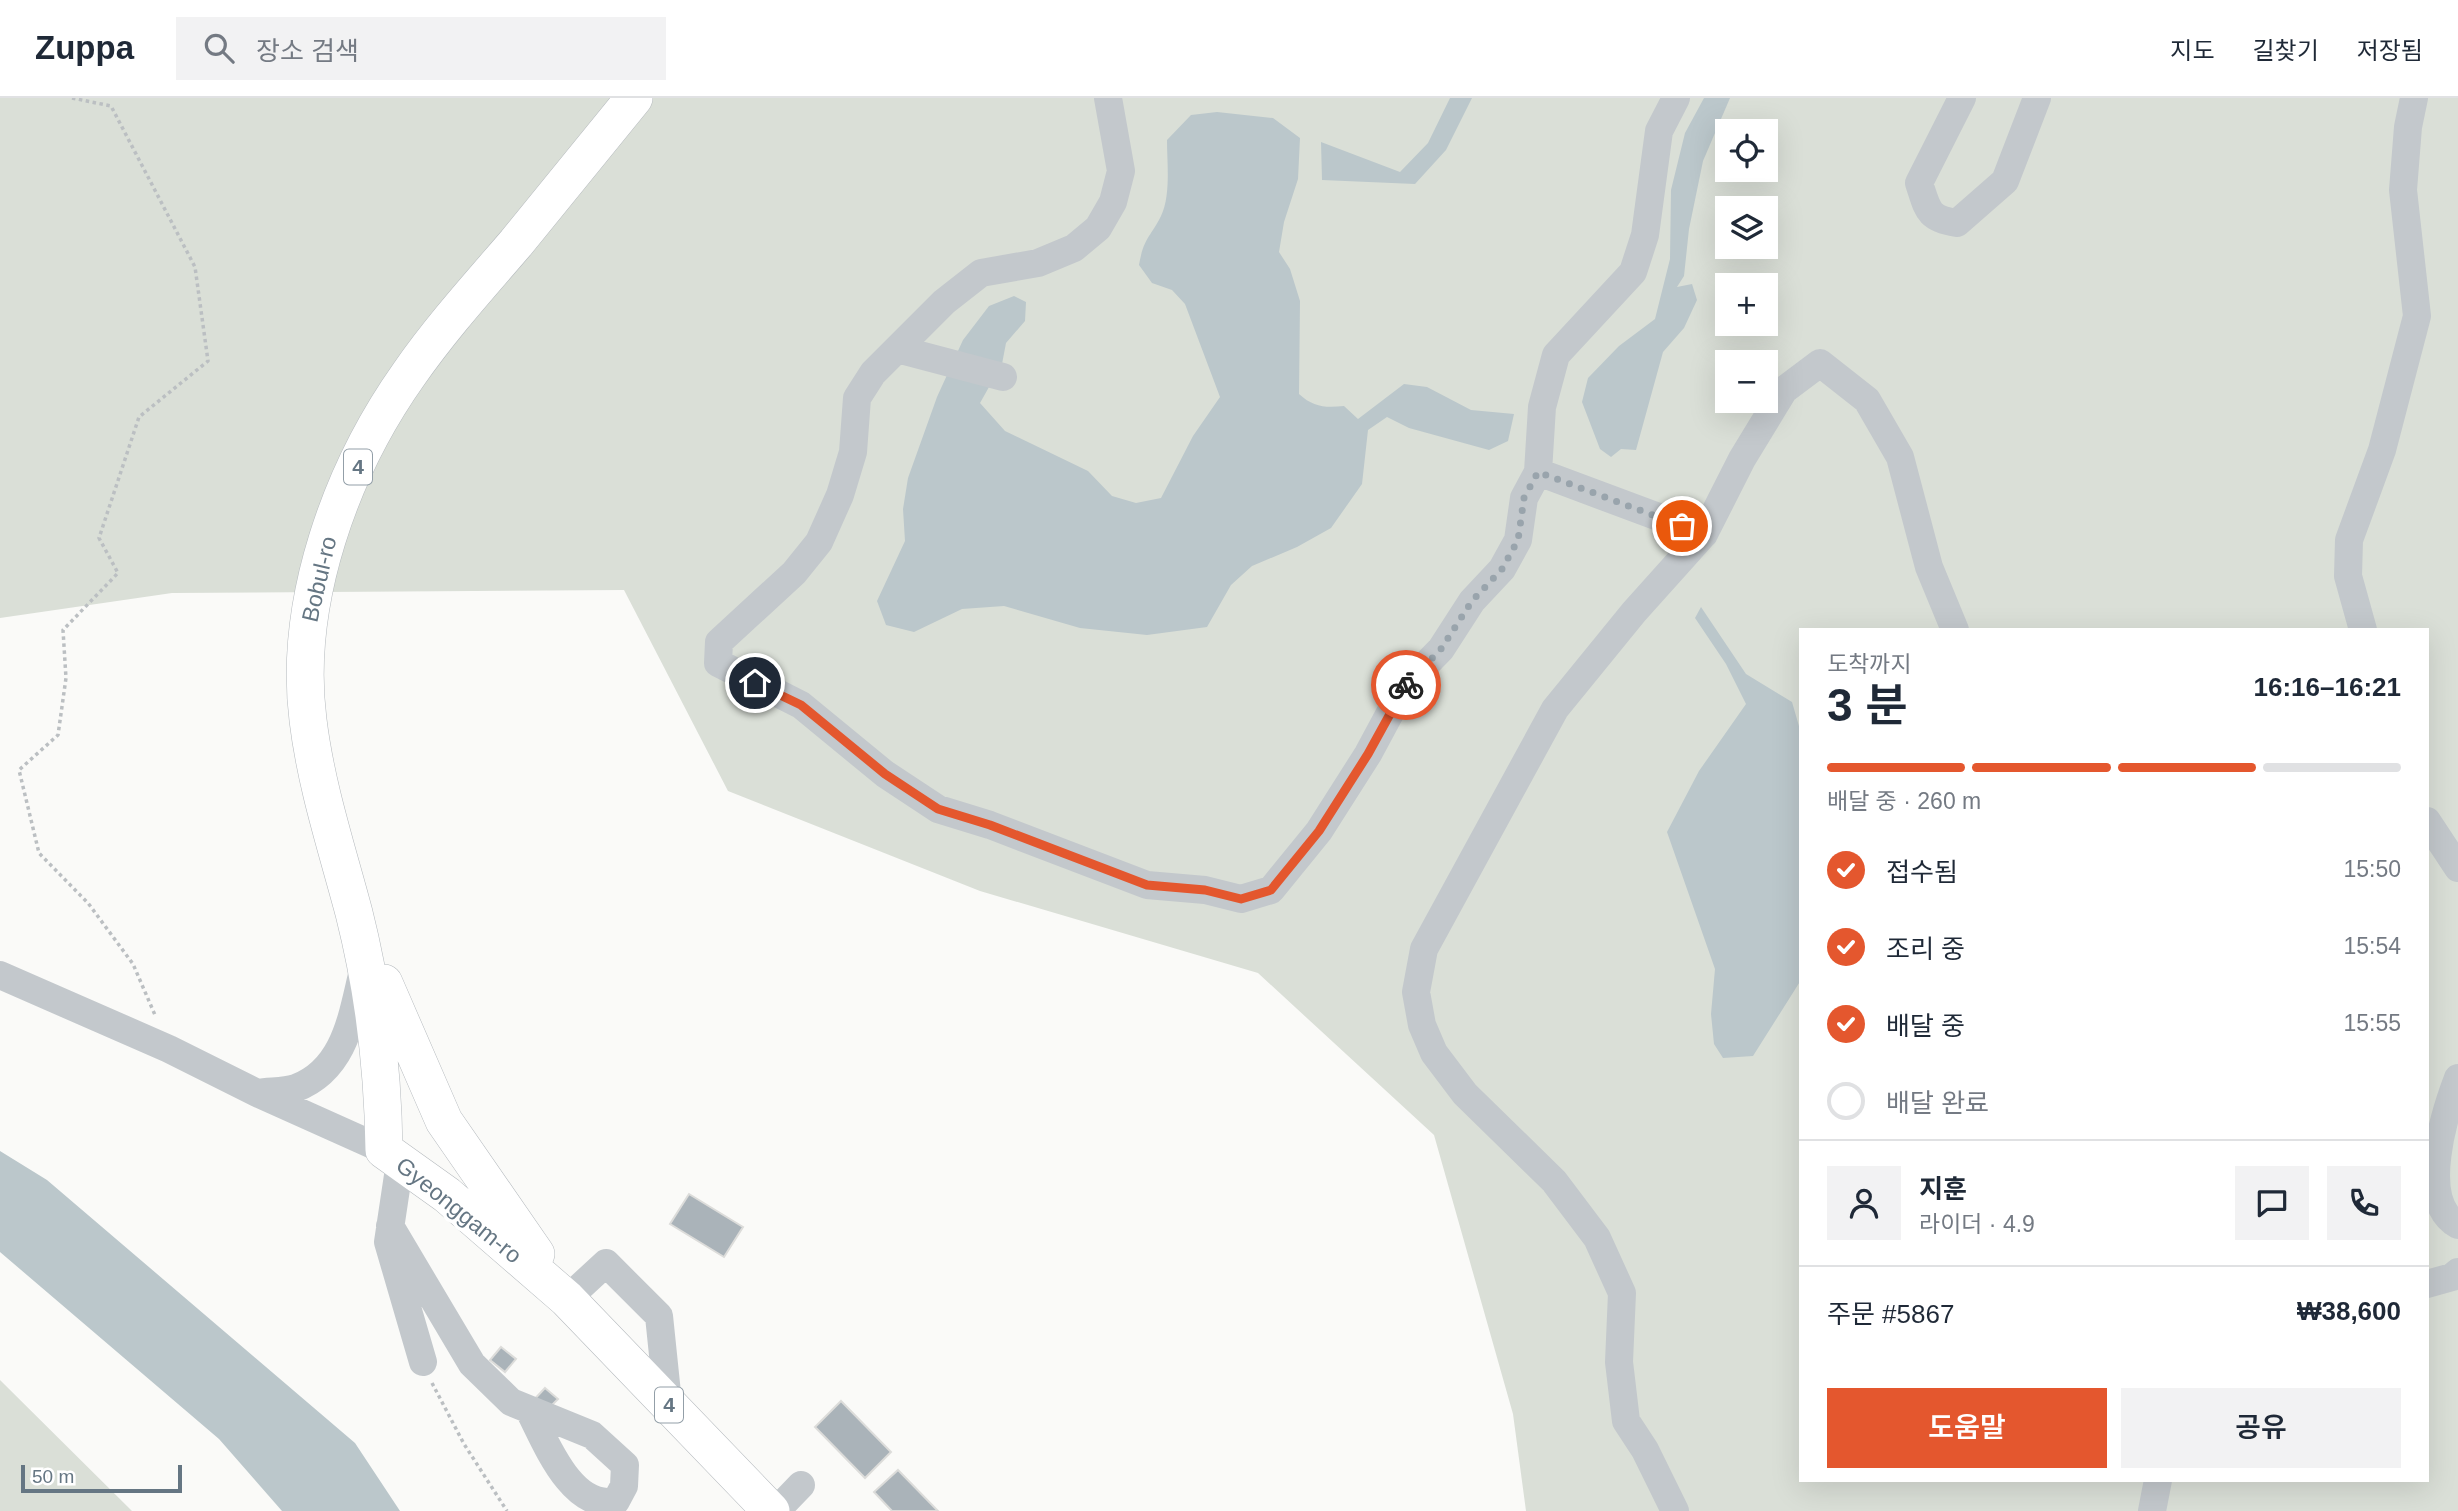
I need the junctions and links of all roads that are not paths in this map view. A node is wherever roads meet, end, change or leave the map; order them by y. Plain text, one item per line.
1 (634, 98) edge
2 (1108, 98) edge
3 (1676, 98) edge
4 (1962, 98) edge
5 (2037, 98) edge
6 (2414, 98) edge
7 (897, 349) junction
8 (1003, 377) dead end
9 (1538, 472) junction
10 (1704, 534) junction
11 (1954, 628) edge
12 (2362, 628) edge
13 (2429, 824) edge
14 (2458, 868) edge
15 (354, 915) junction
16 (365, 961) junction
17 (0, 975) edge
18 (2458, 1078) edge
19 (257, 1093) junction
20 (392, 1156) junction
21 (2458, 1225) edge
22 (390, 1226) junction
23 (2458, 1272) edge
24 (2429, 1283) edge
25 (567, 1298) junction
26 (423, 1362) road end
27 (668, 1403) junction
28 (530, 1412) dead end
29 (2158, 1482) edge
30 (801, 1485) dead end
31 (774, 1511) edge
32 (1675, 1511) edge
33 (2152, 1511) edge

1 - 15 main road, Bobul-ro / 4
2 - 7 street
3 - 9 street
4 - 5 street
6 - 12 street
7 - 8 street
7 - 9 street
9 - 10 street
10 - 11 street
10 - 32 street
13 - 14 street
15 - 16 main road, Bobul-ro / 4
15 - 25 main road
16 - 19 street
16 - 20 main road, Bobul-ro / 4
17 - 19 street, Gyeonggam-ro
18 - 21 street
19 - 20 street, Gyeonggam-ro
20 - 22 street
20 - 25 main road, Gyeonggam-ro / 4
22 - 26 street
22 - 28 street
23 - 24 street
25 - 27 main road, Gyeonggam-ro / 4
25 - 27 street
27 - 31 main road, Gyeonggam-ro / 4
29 - 33 street
30 - 31 street

